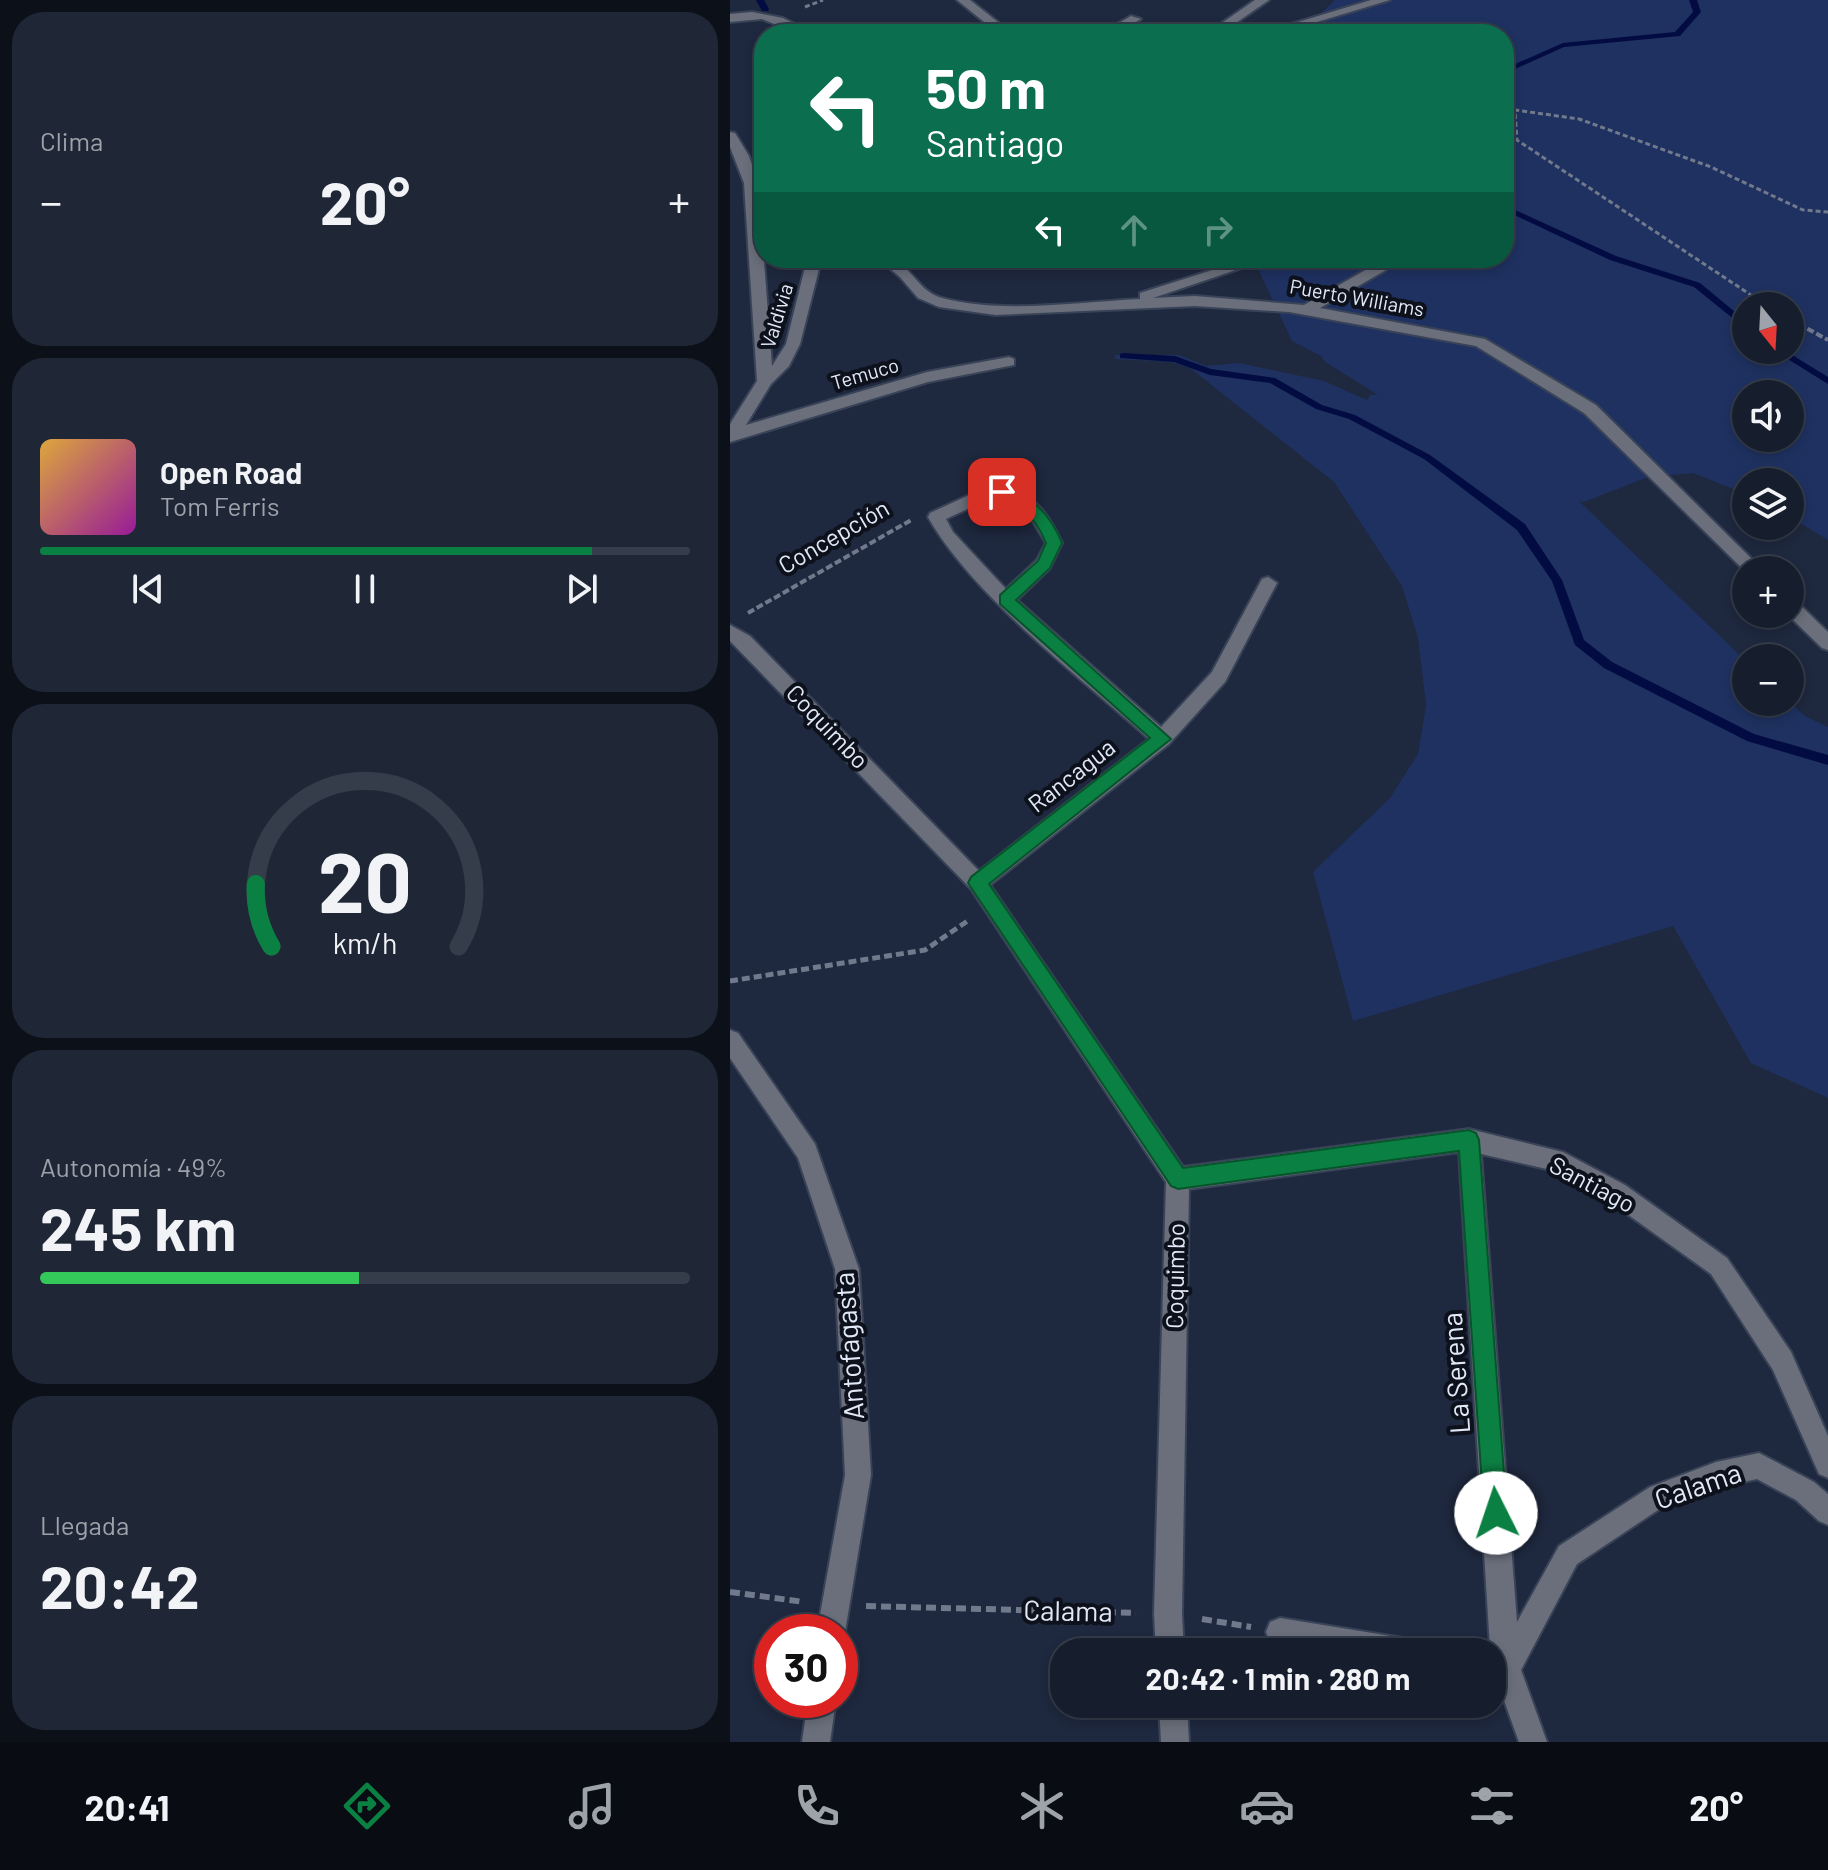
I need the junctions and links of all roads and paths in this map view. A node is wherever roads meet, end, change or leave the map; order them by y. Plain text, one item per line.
1 (747, 0) edge
2 (963, 0) edge
3 (1263, 0) edge
4 (1384, 0) edge
5 (752, 14) junction
6 (730, 18) edge
7 (1135, 19) dead end
8 (790, 24) edge
9 (994, 24) edge
10 (1125, 24) edge
11 (1227, 24) edge
12 (1299, 24) edge
13 (730, 136) edge
14 (1828, 212) edge
15 (754, 225) edge
16 (757, 268) edge
17 (812, 268) edge
18 (897, 268) edge
19 (1232, 268) edge
20 (1379, 268) edge
21 (1747, 292) edge
22 (1114, 305) junction
23 (1306, 310) junction
24 (1804, 327) edge
25 (1828, 340) edge
26 (1009, 362) dead end
27 (765, 381) junction
28 (732, 435) edge
29 (936, 517) junction
30 (1740, 556) edge
31 (1268, 583) dead end
32 (1006, 600) junction
33 (1804, 620) edge
34 (737, 624) edge
35 (1828, 643) edge
36 (1162, 739) junction
37 (978, 883) junction
38 (992, 904) junction
39 (730, 981) edge
40 (730, 1040) edge
41 (1469, 1140) junction
42 (1178, 1179) junction
43 (1828, 1465) edge
44 (1828, 1512) edge
45 (730, 1592) edge
46 (835, 1606) junction
47 (834, 1614) edge
48 (1168, 1614) junction
49 (1280, 1632) joint
50 (1169, 1638) edge
51 (1317, 1638) edge
52 (1497, 1638) edge
53 (1506, 1657) edge
54 (1506, 1683) edge
55 (819, 1718) edge
56 (1174, 1718) edge
57 (816, 1742) edge
58 (1175, 1742) edge
59 (1533, 1742) edge

1 - 5 street
2 - 9 street
3 - 11 street
4 - 12 street
5 - 6 street
5 - 8 street
7 - 10 street
13 - 15 street
14 - 21 path
16 - 27 street
17 - 27 street, Valdivia
18 - 22 street, Puerto Williams
19 - 22 street
20 - 23 street
22 - 23 street, Puerto Williams
23 - 30 street, Puerto Williams
24 - 25 path
26 - 28 street, Temuco
27 - 28 street, Valdivia
29 - 32 street
29 - 32 street
29 - 34 path, Concepción
31 - 36 street, Rancagua
32 - 36 street
33 - 35 street
34 - 37 street, Coquimbo
36 - 37 street, Rancagua
37 - 38 street, Coquimbo
38 - 39 path
38 - 42 street, Coquimbo
40 - 46 street, Antofagasta
41 - 42 street, Santiago
41 - 43 street, Santiago
41 - 52 street, La Serena
42 - 48 street, Coquimbo
44 - 53 street, Calama
45 - 46 path, Calama
46 - 47 street, Antofagasta
46 - 48 path, Calama
48 - 49 path, Calama
48 - 50 street, Coquimbo
49 - 51 street
54 - 59 street, La Serena
55 - 57 street
56 - 58 street

